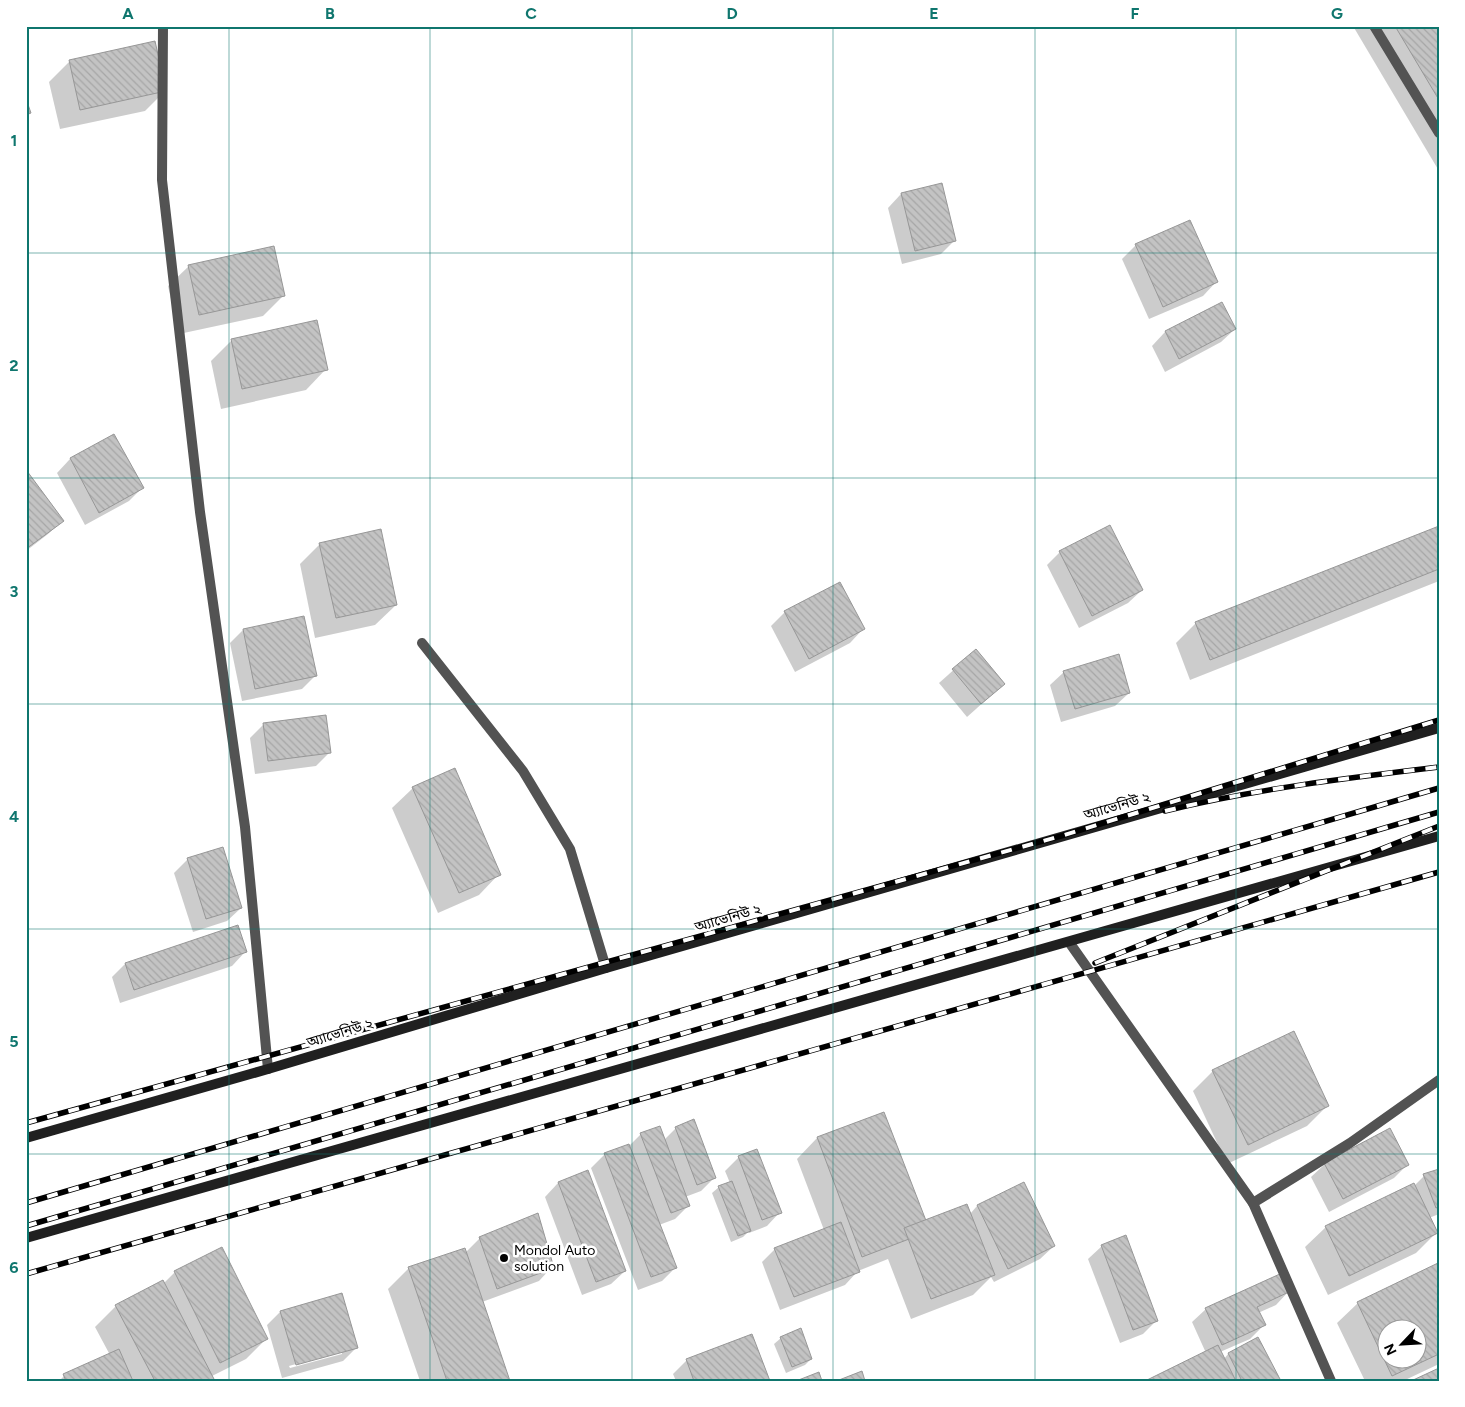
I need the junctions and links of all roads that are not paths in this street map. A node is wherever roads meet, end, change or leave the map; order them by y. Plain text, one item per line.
1 (163, 26) edge
2 (1374, 26) edge
3 (1439, 133) edge
4 (422, 643) dead end
5 (1439, 728) edge
6 (1439, 836) edge
7 (1069, 942) junction
8 (606, 968) junction
9 (268, 1069) junction
10 (1439, 1080) edge
11 (26, 1138) edge
12 (1254, 1203) junction
13 (26, 1238) edge
14 (1331, 1381) edge

1 - 9 street
2 - 3 street
4 - 8 street
5 - 8 main road, অ্যাভেনিউ ২
6 - 7 main road
7 - 12 street
7 - 13 main road
8 - 9 main road, অ্যাভেনিউ ২
9 - 11 main road, অ্যাভেনিউ ২
10 - 12 street
12 - 14 street

